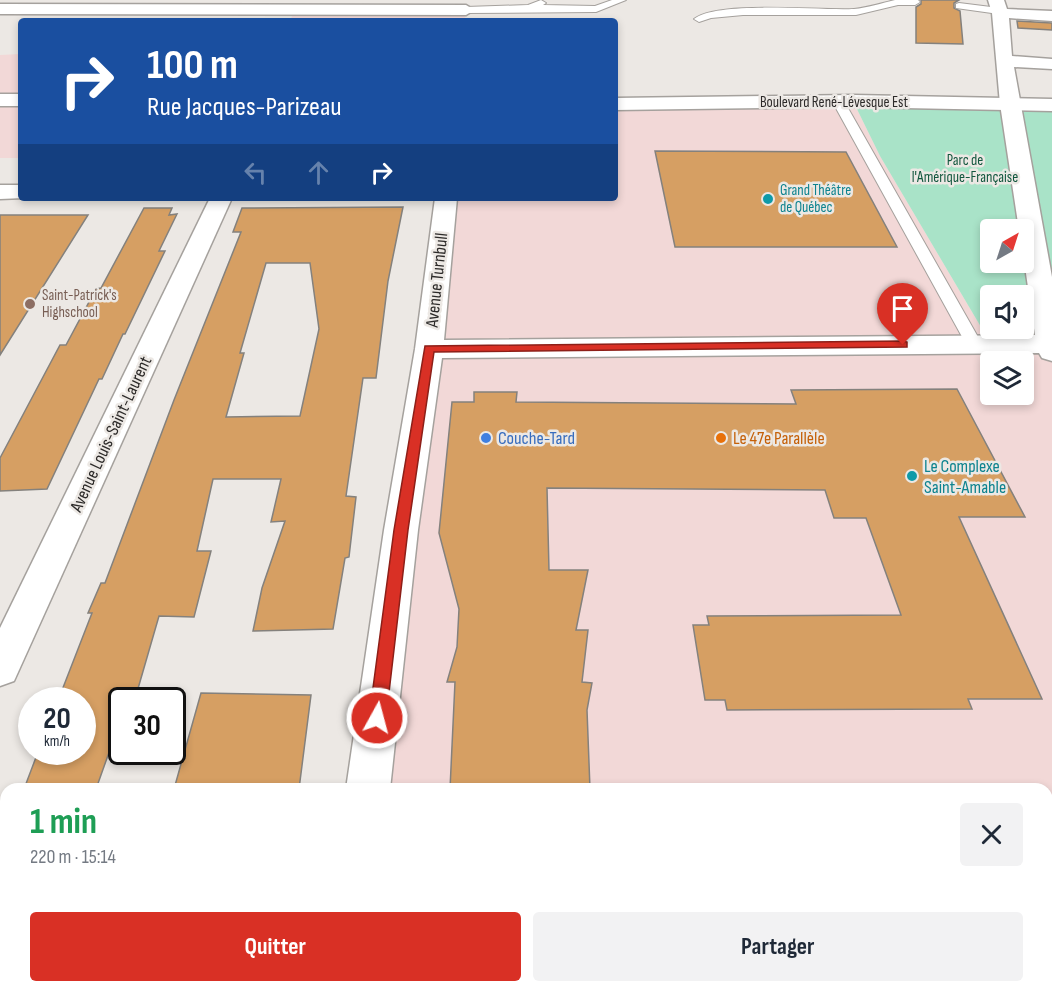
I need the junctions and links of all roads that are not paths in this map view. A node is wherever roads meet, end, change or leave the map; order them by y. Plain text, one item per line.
1 (549, 0) edge
2 (621, 0) edge
3 (915, 2) dead end
4 (959, 6) dead end
5 (515, 8) junction
6 (529, 8) junction
7 (999, 8) edge
8 (0, 9) edge
9 (465, 10) edge
10 (1052, 16) edge
11 (515, 18) edge
12 (699, 19) dead end
13 (1004, 61) junction
14 (1052, 64) edge
15 (0, 100) edge
16 (18, 100) edge
17 (838, 101) junction
18 (618, 104) edge
19 (1010, 104) junction
20 (1052, 105) edge
21 (0, 192) edge
22 (18, 192) edge
23 (220, 201) edge
24 (446, 201) edge
25 (974, 344) junction
26 (1052, 346) edge
27 (429, 349) junction
28 (0, 669) edge
29 (369, 783) edge

1 - 6 lane
2 - 6 lane
3 - 12 lane
4 - 7 lane
5 - 6 lane
5 - 9 lane
5 - 11 lane
7 - 10 street
7 - 13 street
8 - 9 street
13 - 14 street
13 - 19 street
15 - 16 street
17 - 18 street, Boulevard René-Lévesque Est
17 - 19 street, Boulevard René-Lévesque Est
17 - 25 lane
19 - 20 street, Boulevard René-Lévesque Est
19 - 26 street
21 - 22 street
23 - 28 street, Avenue Louis-Saint-Laurent
24 - 27 street, Avenue Turnbull
25 - 26 street
25 - 27 street
27 - 29 street, Avenue Turnbull

